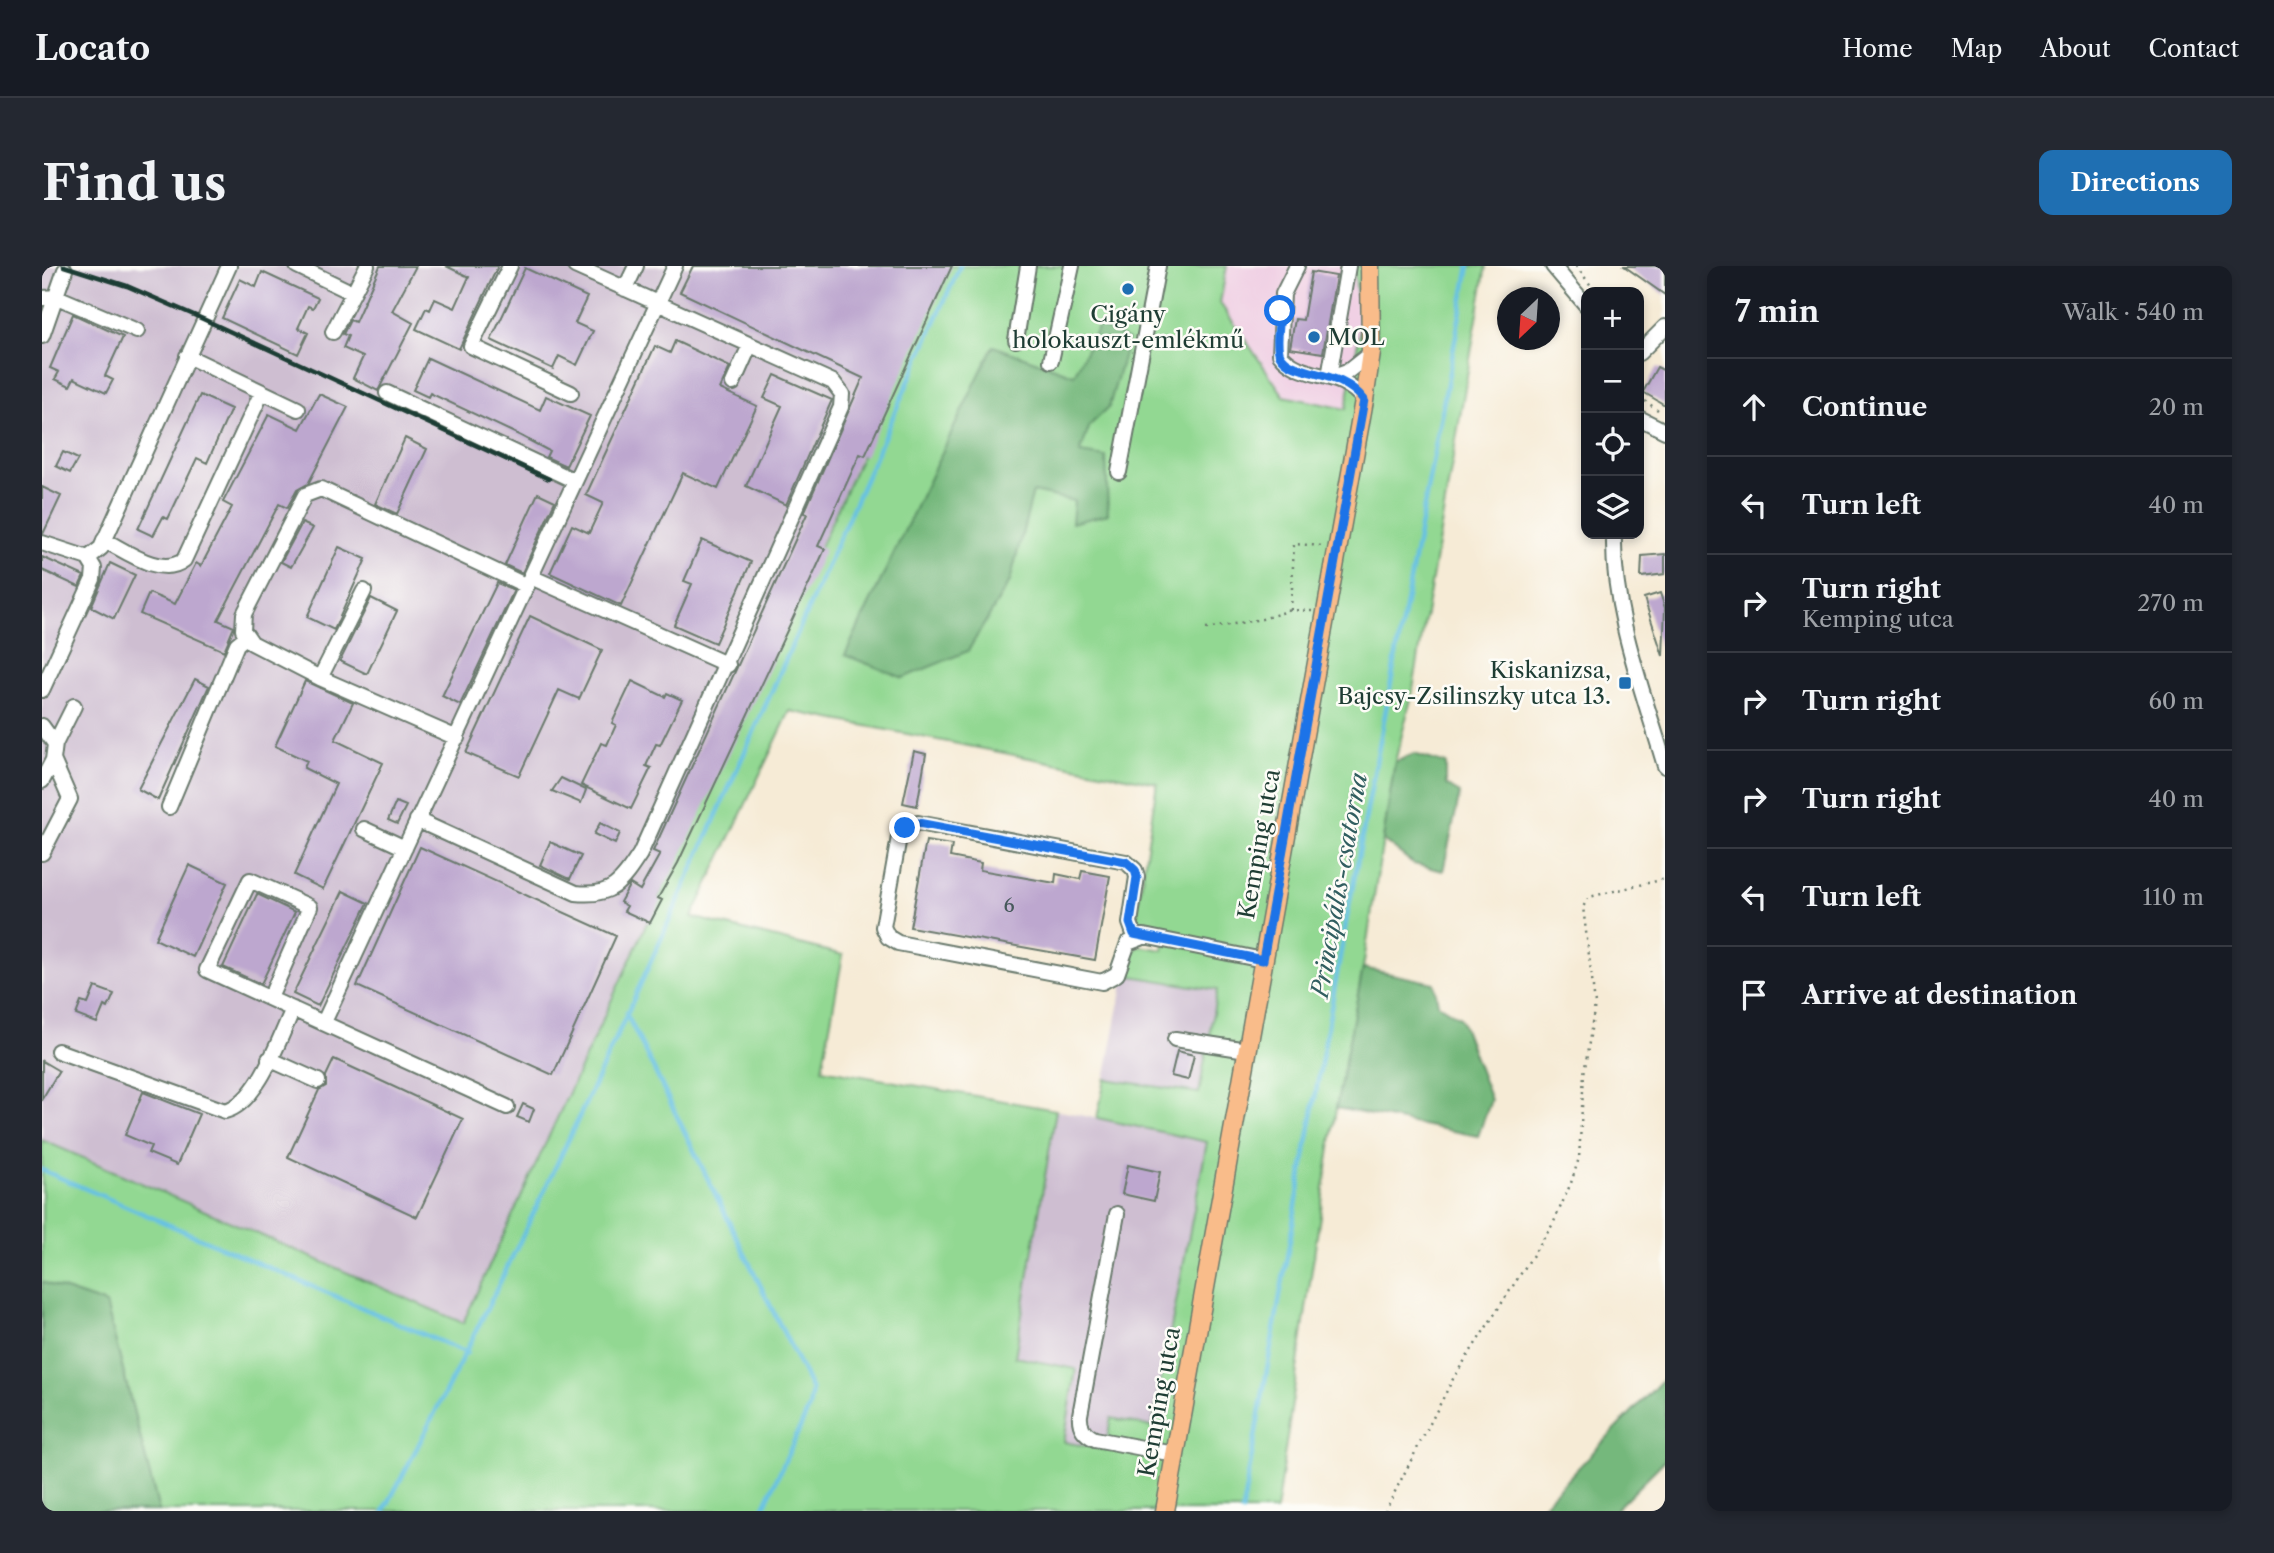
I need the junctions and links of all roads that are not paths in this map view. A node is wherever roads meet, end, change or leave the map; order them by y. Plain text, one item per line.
1 (229, 266) edge
2 (297, 266) edge
3 (367, 266) edge
4 (510, 266) edge
5 (575, 266) edge
6 (636, 266) edge
7 (675, 266) edge
8 (1028, 266) edge
9 (1072, 266) edge
10 (1158, 266) edge
11 (1297, 266) edge
12 (1348, 266) edge
13 (1370, 266) edge
14 (1553, 266) edge
15 (65, 270) dead end
16 (625, 289) junction
17 (353, 293) junction
18 (49, 297) edge
19 (1581, 299) edge
20 (657, 304) junction
21 (1665, 327) edge
22 (137, 331) dead end
23 (333, 332) dead end
24 (42, 336) edge
25 (1016, 340) dead end
26 (750, 345) junction
27 (1642, 350) edge
28 (1371, 353) junction
29 (187, 356) junction
30 (1051, 361) dead end
31 (1331, 377) junction
32 (733, 383) dead end
33 (262, 392) junction
34 (387, 393) dead end
35 (571, 393) dead end
36 (1364, 400) junction
37 (298, 410) dead end
38 (1644, 420) edge
39 (1665, 431) edge
40 (1119, 472) dead end
41 (575, 481) junction
42 (1614, 539) edge
43 (104, 540) junction
44 (42, 543) edge
45 (88, 558) junction
46 (529, 581) junction
47 (363, 591) dead end
48 (247, 636) junction
49 (728, 665) junction
50 (320, 678) junction
51 (42, 690) edge
52 (74, 706) dead end
53 (42, 726) edge
54 (457, 738) junction
55 (55, 744) junction
56 (53, 761) junction
57 (1665, 766) edge
58 (42, 780) edge
59 (169, 807) dead end
60 (418, 820) junction
61 (364, 829) dead end
62 (405, 848) junction
63 (42, 853) edge
64 (1141, 938) junction
65 (1263, 960) junction
66 (270, 998) junction
67 (293, 1009) junction
68 (324, 1023) junction
69 (1175, 1040) dead end
70 (1247, 1050) junction
71 (58, 1051) dead end
72 (269, 1059) junction
73 (318, 1081) dead end
74 (507, 1107) dead end
75 (1117, 1214) dead end
76 (1174, 1454) junction
77 (1164, 1511) edge

1 - 29 street
2 - 17 street
3 - 17 street
4 - 35 street
5 - 16 street
6 - 16 street
7 - 20 street
8 - 25 street
9 - 30 street
10 - 40 street
11 - 31 street
12 - 31 street
13 - 28 main road, Kemping utca
14 - 19 street
15 - 18 street
16 - 20 street
17 - 23 street
18 - 22 street
18 - 24 street
20 - 26 street
20 - 41 street
21 - 27 street
26 - 32 street
26 - 49 street
28 - 31 street
28 - 36 main road, Kemping utca
29 - 33 street
29 - 43 street
31 - 36 street
33 - 37 street
33 - 43 street
34 - 41 street
36 - 65 main road, Kemping utca
38 - 39 street
41 - 46 street
42 - 57 street
43 - 45 street
44 - 45 street
45 - 51 street
46 - 48 street
46 - 49 street
46 - 54 street
47 - 50 street
48 - 50 street
48 - 59 street
49 - 60 street
50 - 54 street
52 - 55 street
53 - 55 street
54 - 60 street
55 - 56 street
56 - 58 street
56 - 63 street
60 - 62 street
61 - 62 street
62 - 68 street
64 - 64 street
64 - 65 street
65 - 70 main road, Kemping utca
66 - 66 street
66 - 67 street
67 - 68 street
67 - 72 street
68 - 74 street
69 - 70 street
70 - 76 main road, Kemping utca
71 - 72 street
72 - 73 street
75 - 76 street
76 - 77 main road, Kemping utca

